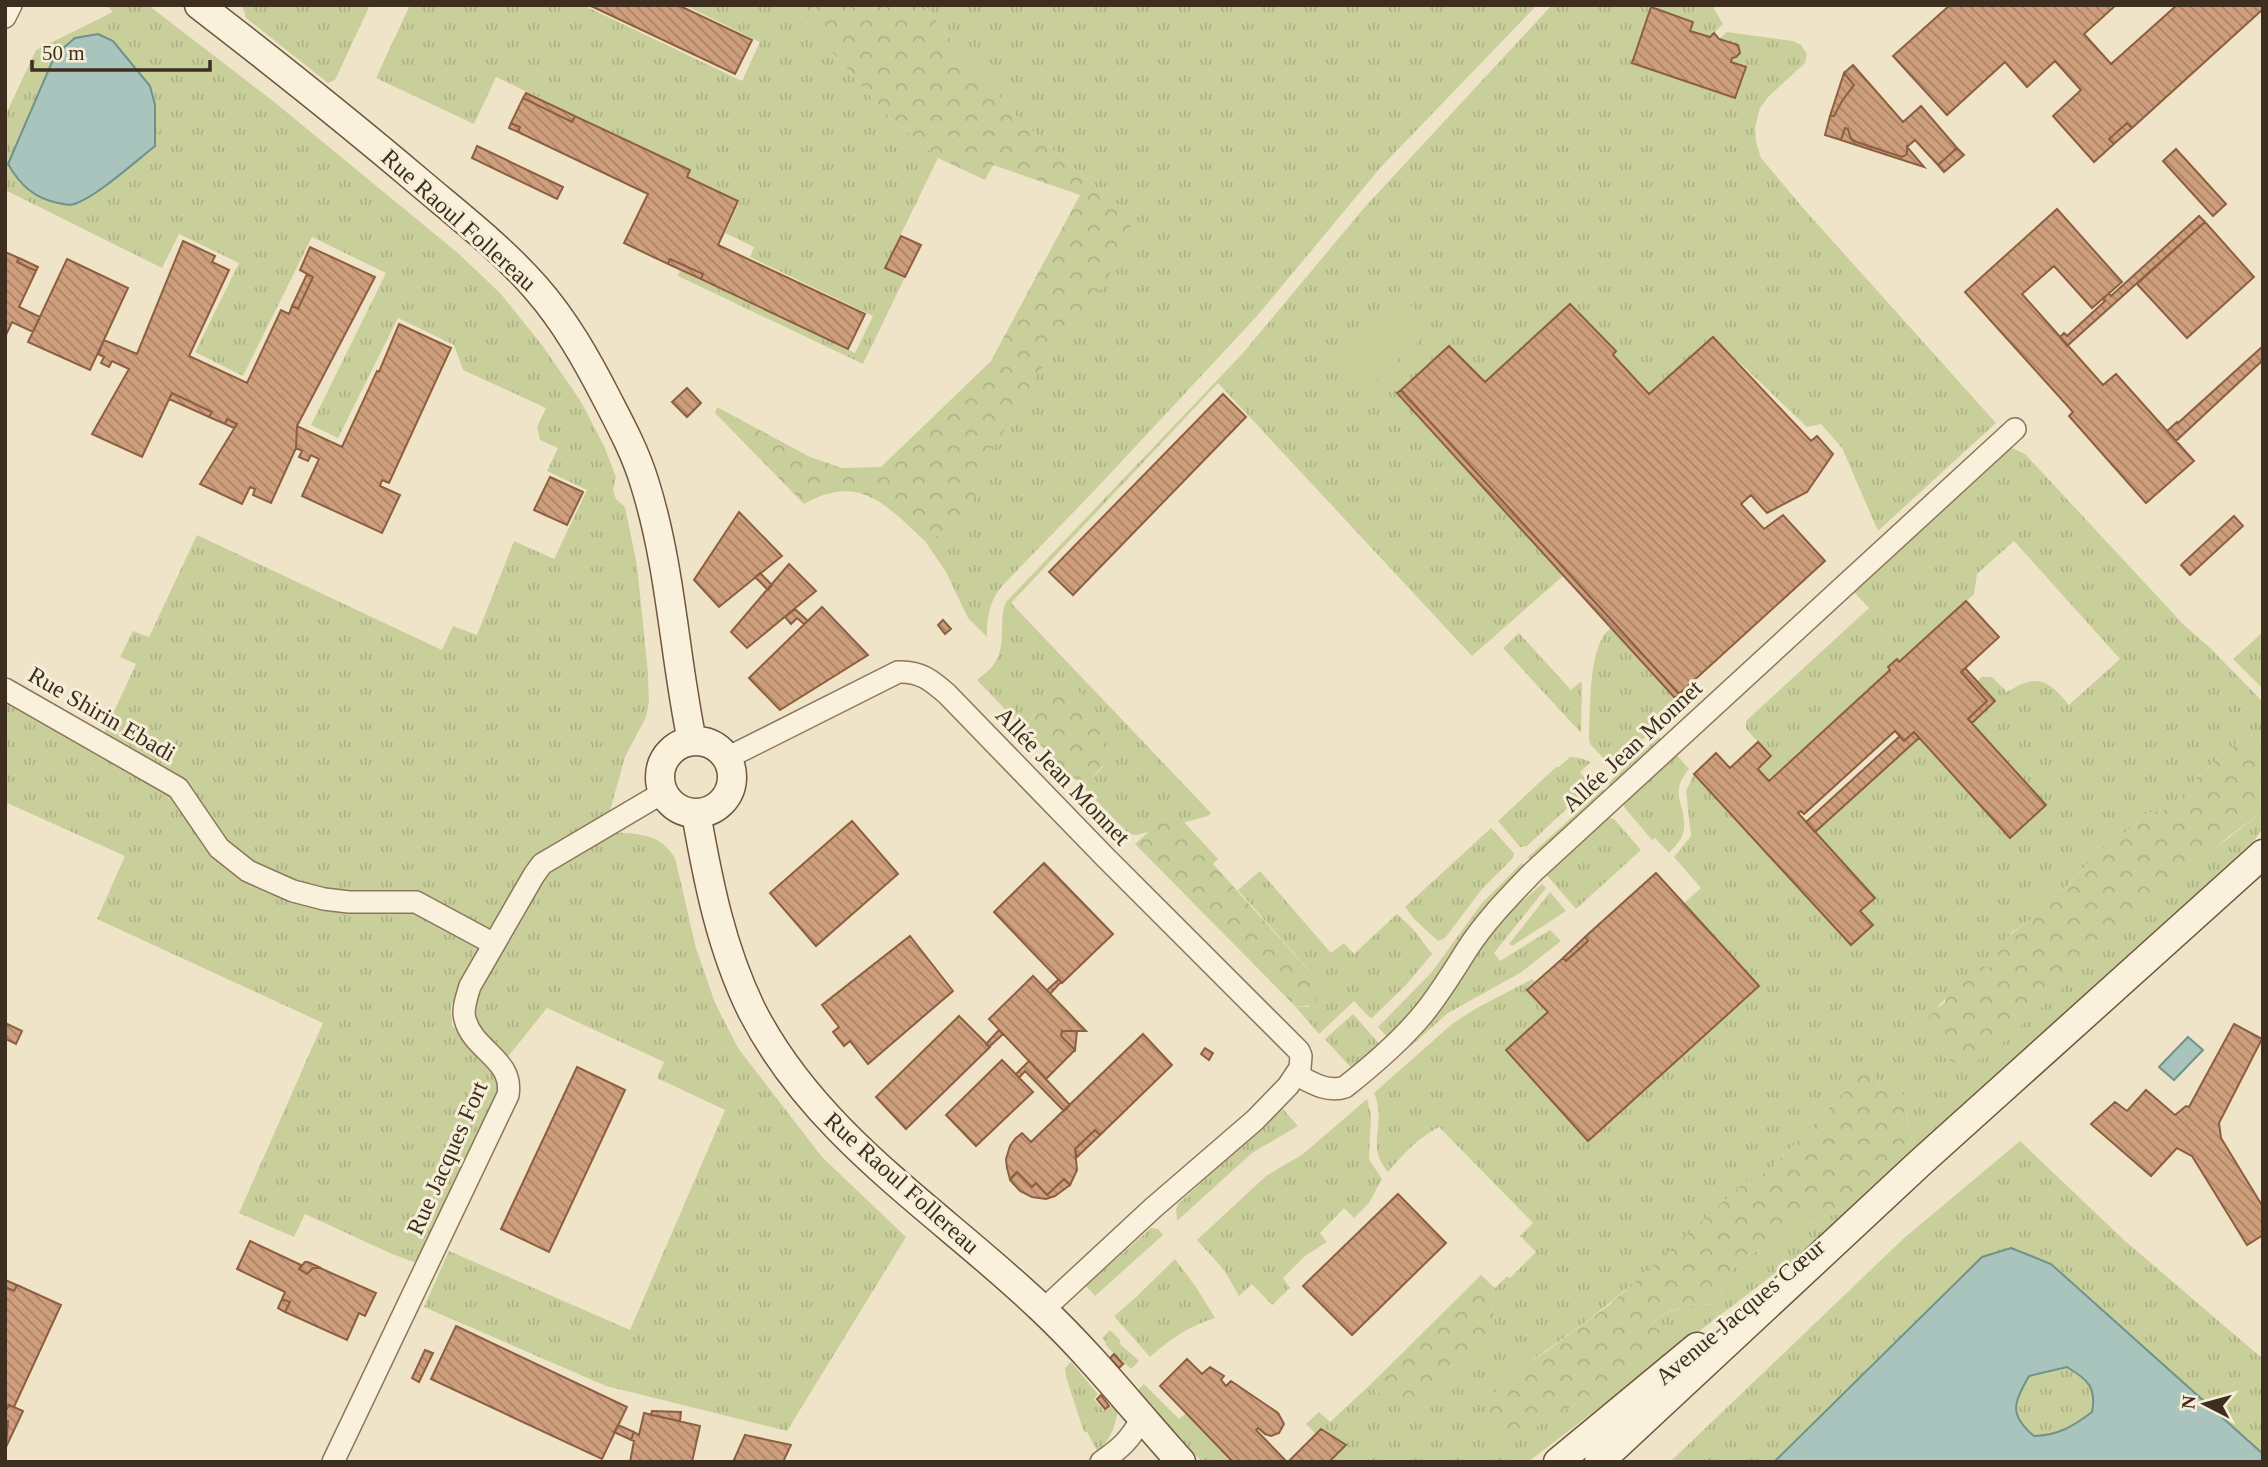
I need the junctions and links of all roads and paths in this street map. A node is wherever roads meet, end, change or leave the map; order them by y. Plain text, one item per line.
1 (11, 5) edge
2 (199, 5) edge
3 (5, 17) edge
4 (2015, 429) dead end
5 (5, 689) edge
6 (692, 741) junction
7 (727, 758) junction
8 (664, 792) junction
9 (696, 813) junction
10 (2263, 854) edge
11 (494, 944) junction
12 (1297, 1075) junction
13 (1921, 1163) junction
14 (1043, 1310) junction
15 (1142, 1418) junction
16 (333, 1462) edge
17 (1101, 1462) edge
18 (1181, 1462) edge
19 (1558, 1462) edge
20 (1600, 1462) edge

1 - 3 street
2 - 6 street, Rue Raoul Follereau
4 - 12 street, Allée Jean Monnet
5 - 11 street, Rue Shirin Ebadi
6 - 7 street
6 - 8 street
7 - 9 street
7 - 12 street, Allée Jean Monnet
8 - 9 street
8 - 11 street, Rue Jacques Fort
9 - 14 street, Rue Raoul Follereau
10 - 13 street, Avenue Jacques Cœur
11 - 16 street, Rue Jacques Fort
12 - 14 street
13 - 19 street, Avenue Jacques Cœur
13 - 20 street, Avenue Jacques Cœur
14 - 15 street, Rue Raoul Follereau
15 - 17 street
15 - 18 street, Rue Raoul Follereau

